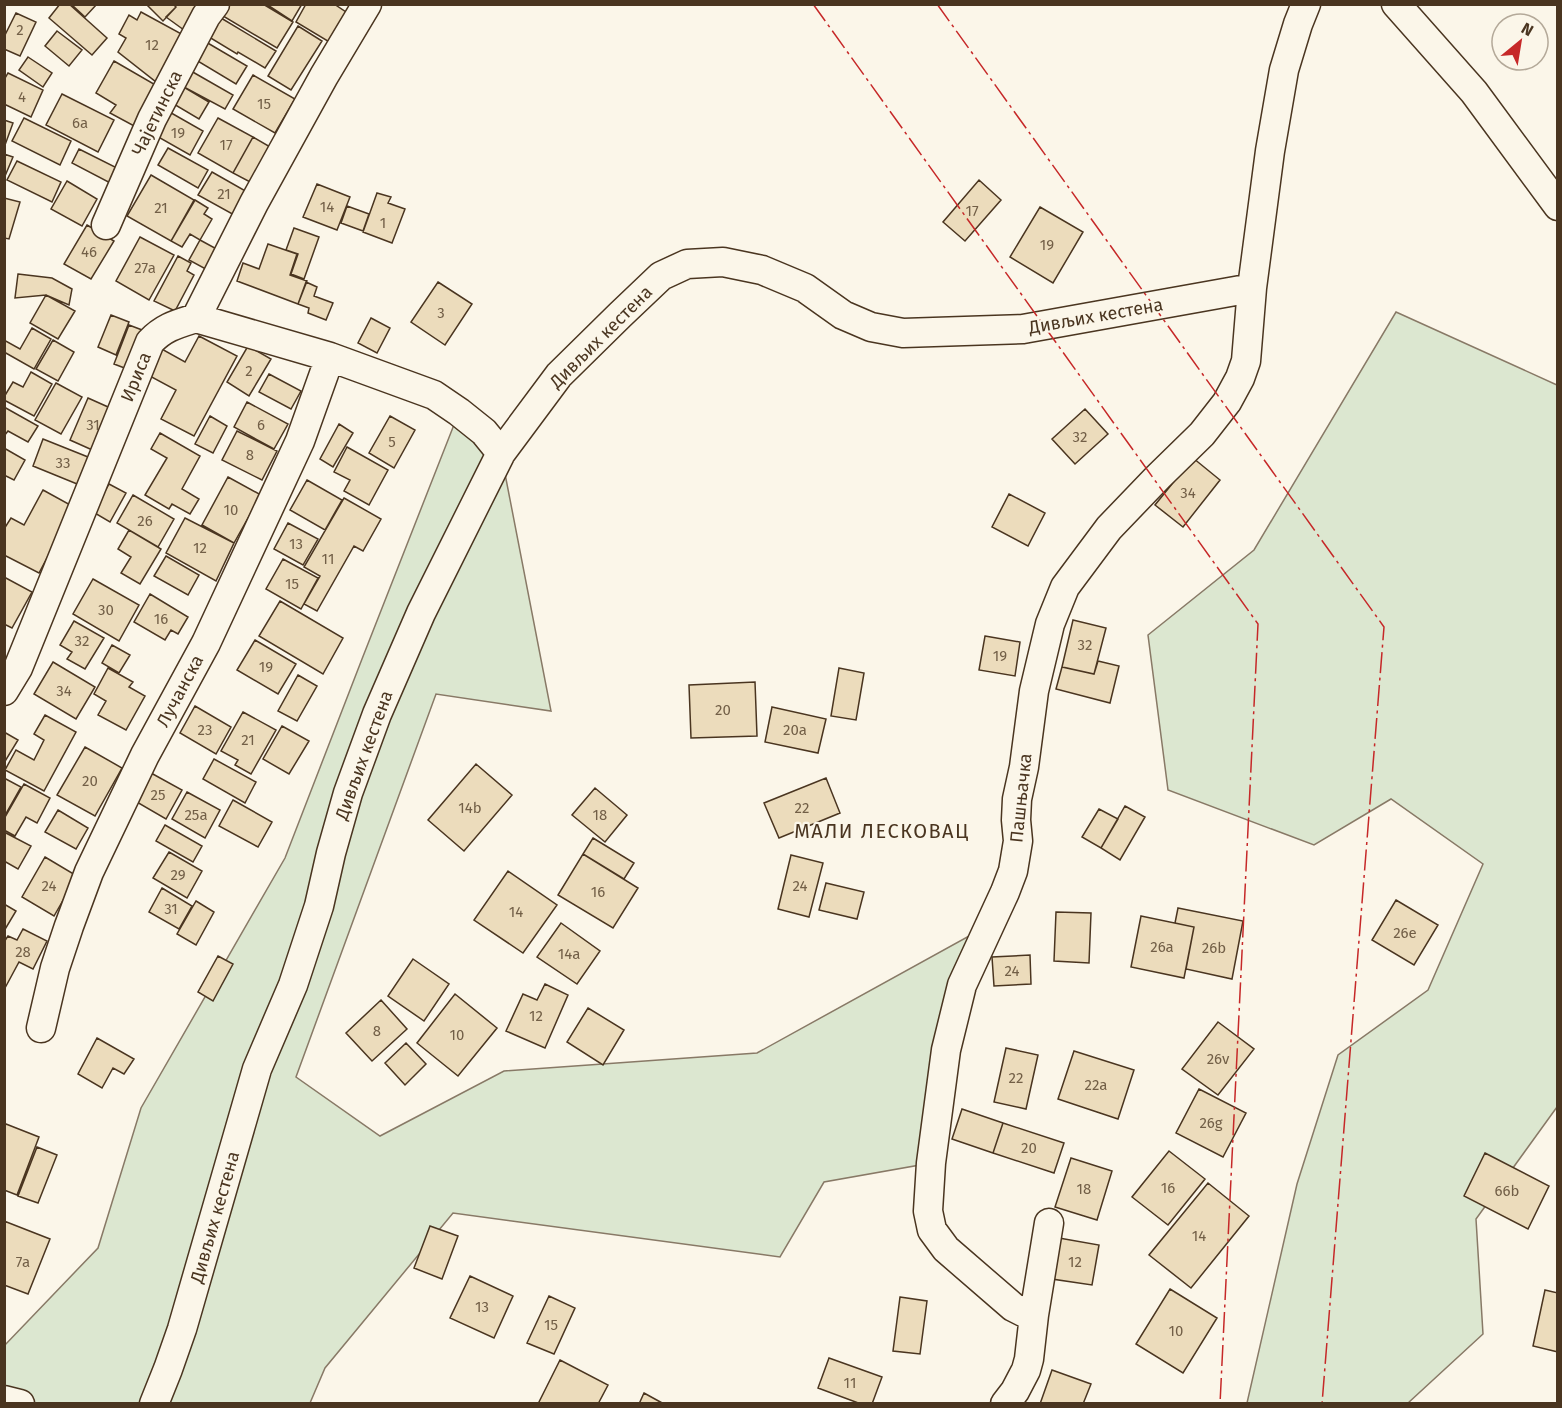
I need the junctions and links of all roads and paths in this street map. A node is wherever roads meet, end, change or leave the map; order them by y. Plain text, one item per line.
1 (215, 4) edge
2 (368, 4) edge
3 (1306, 4) edge
4 (1396, 4) edge
5 (1557, 206) edge
6 (106, 225) dead end
7 (1252, 288) junction
8 (196, 318) junction
9 (330, 357) junction
10 (501, 453) junction
11 (4, 691) edge
12 (41, 1028) dead end
13 (1048, 1223) dead end
14 (1034, 1315) junction
15 (4, 1400) edge
16 (20, 1404) edge
17 (154, 1404) edge
18 (1005, 1404) edge

1 - 6 street, Чајетинска
2 - 8 street
3 - 7 street
4 - 5 street
7 - 10 street, Дивљих кестена
7 - 14 street, Пашњачка
8 - 9 street
8 - 11 street, Ириса
9 - 10 street
9 - 12 street, Лучанска
10 - 17 street, Дивљих кестена
13 - 14 street
14 - 18 street
15 - 16 street

